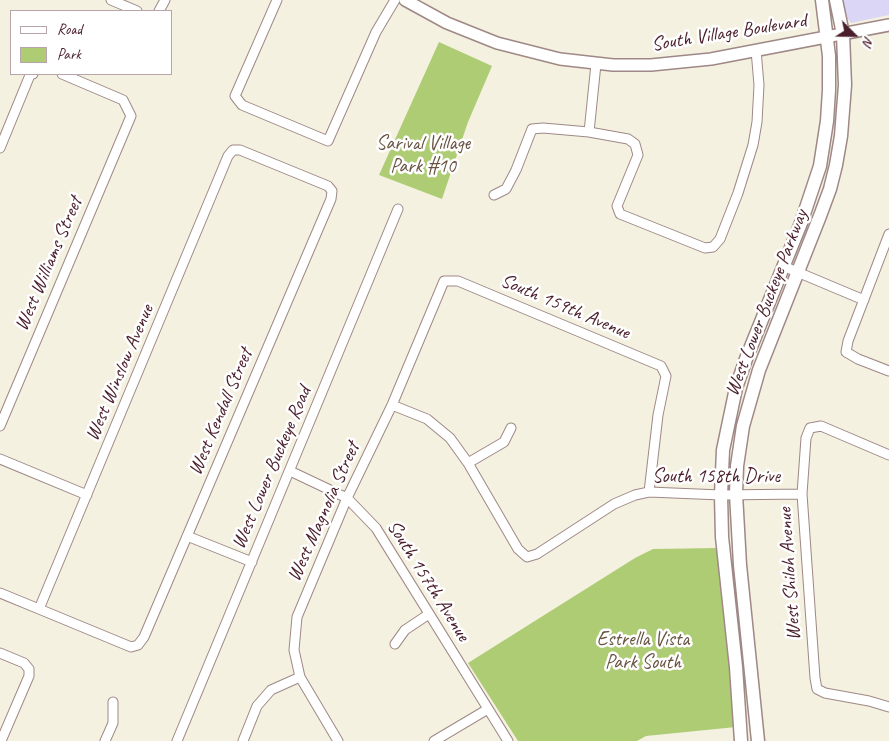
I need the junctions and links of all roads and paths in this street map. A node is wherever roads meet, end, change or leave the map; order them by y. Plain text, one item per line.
1 (110, 0) edge
2 (277, 0) edge
3 (395, 0) edge
4 (405, 0) edge
5 (822, 0) edge
6 (836, 0) edge
7 (135, 10) edge
8 (889, 25) edge
9 (843, 34) junction
10 (827, 35) junction
11 (756, 50) junction
12 (596, 64) junction
13 (32, 75) edge
14 (64, 75) edge
15 (589, 132) junction
16 (0, 148) edge
17 (332, 191) joint
18 (494, 195) dead end
19 (398, 209) dead end
20 (889, 234) edge
21 (783, 266) junction
22 (798, 272) junction
23 (444, 281) joint
24 (864, 300) junction
25 (889, 371) edge
26 (392, 405) junction
27 (0, 426) edge
28 (511, 428) dead end
29 (889, 455) edge
30 (0, 459) edge
31 (468, 463) junction
32 (290, 471) junction
33 (649, 492) junction
34 (721, 494) junction
35 (736, 494) junction
36 (802, 494) junction
37 (87, 495) junction
38 (347, 498) junction
39 (187, 536) junction
40 (252, 562) junction
41 (0, 593) edge
42 (39, 609) junction
43 (429, 614) junction
44 (395, 644) dead end
45 (0, 653) edge
46 (300, 677) junction
47 (113, 702) dead end
48 (889, 707) edge
49 (488, 709) junction
50 (1, 741) edge
51 (105, 741) edge
52 (178, 741) edge
53 (243, 741) edge
54 (338, 741) edge
55 (434, 741) edge
56 (508, 741) edge
57 (741, 741) edge
58 (758, 741) edge

1 - 7 street
2 - 3 street
4 - 12 street, South Village Boulevard
5 - 10 main road, West Lower Buckeye Parkway
6 - 9 main road, West Lower Buckeye Parkway
8 - 9 street, South Village Boulevard
9 - 10 street, South Village Boulevard
9 - 22 main road, West Lower Buckeye Parkway
10 - 11 street, South Village Boulevard
10 - 21 main road, West Lower Buckeye Parkway
11 - 12 street, South Village Boulevard
11 - 15 street
12 - 15 street
13 - 16 street
14 - 27 street, West Williams Street
15 - 18 street
17 - 37 street, West Winslow Avenue
17 - 39 street, West Kendall Street
19 - 32 street, West Lower Buckeye Road
20 - 24 street
21 - 22 street
21 - 34 main road, West Lower Buckeye Parkway
22 - 24 street
22 - 35 main road, West Lower Buckeye Parkway
23 - 26 street, West Magnolia Street
23 - 33 street, South 159th Avenue
24 - 25 street
26 - 31 street
26 - 38 street, West Magnolia Street
28 - 31 street
29 - 36 street, West Shiloh Avenue
30 - 37 street
31 - 33 street, South 158th Drive
32 - 38 street, South 157th Avenue
32 - 40 street, West Lower Buckeye Road
33 - 34 street, South 158th Drive
34 - 35 street, South 158th Drive
34 - 57 main road, West Lower Buckeye Parkway
35 - 36 street, South 158th Drive
35 - 58 main road, West Lower Buckeye Parkway
36 - 48 street, West Shiloh Avenue
37 - 42 street, West Winslow Avenue
38 - 43 street, South 157th Avenue
38 - 46 street, West Magnolia Street
39 - 40 street
39 - 42 street, West Kendall Street
40 - 52 street, West Lower Buckeye Road
41 - 42 street
43 - 44 street
43 - 49 street, South 157th Avenue
45 - 50 street
46 - 53 street
46 - 54 street, West Magnolia Street
47 - 51 street
49 - 55 street
49 - 56 street, South 157th Avenue

